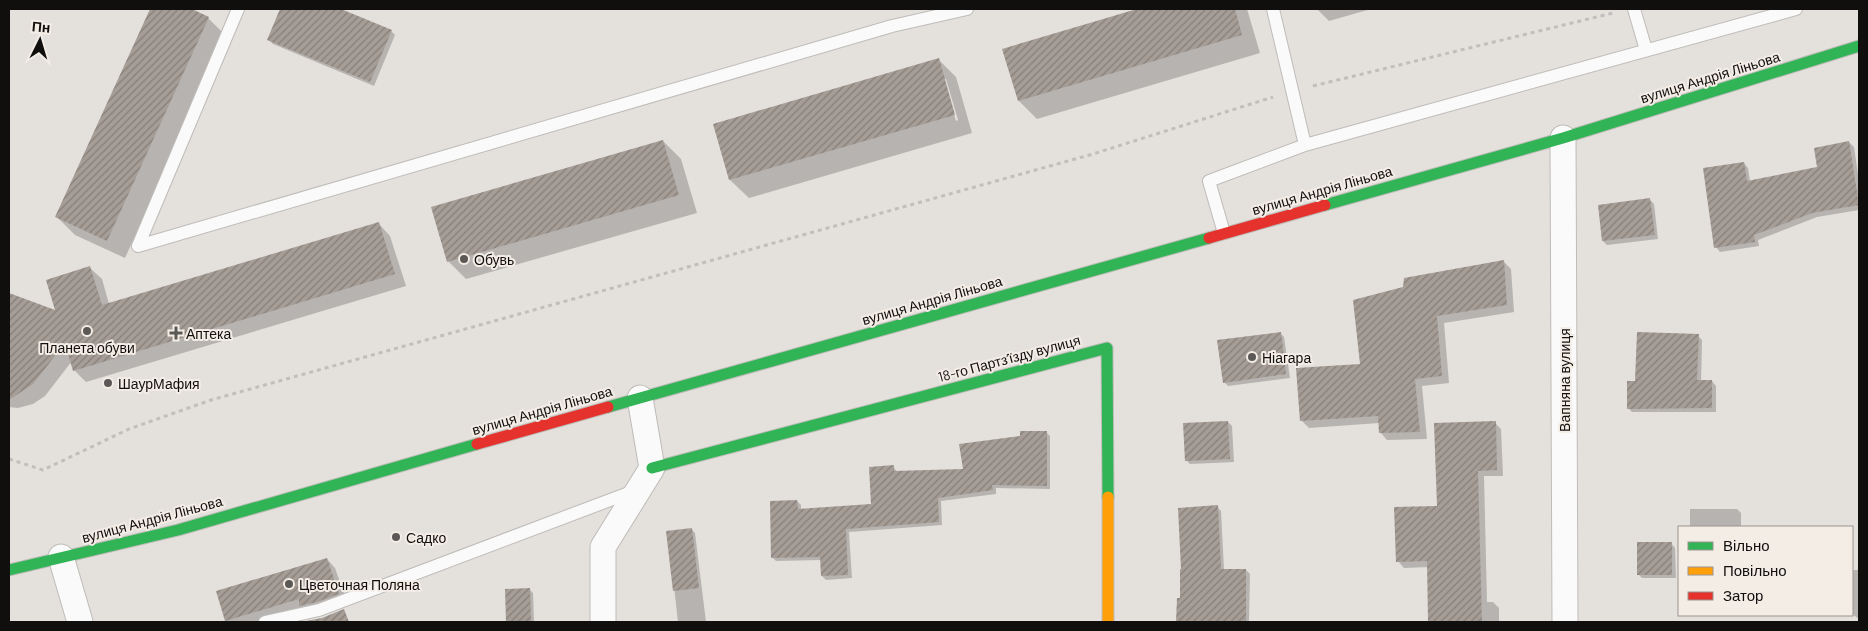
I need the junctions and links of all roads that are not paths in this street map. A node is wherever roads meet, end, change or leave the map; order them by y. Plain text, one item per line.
1 (238, 9) edge
2 (967, 9) edge
3 (1273, 9) edge
4 (1634, 9) edge
5 (1796, 9) edge
6 (1859, 46) edge
7 (1646, 50) junction
8 (1563, 138) junction
9 (1305, 145) junction
10 (1224, 233) junction
11 (640, 398) junction
12 (652, 468) junction
13 (639, 490) junction
14 (62, 558) junction
15 (9, 570) edge
16 (80, 622) edge
17 (265, 622) edge
18 (602, 622) edge
19 (1108, 622) edge
20 (1565, 622) edge

1 - 2 lane
3 - 9 lane
4 - 7 lane
5 - 7 lane
6 - 8 main road, вулиця Андрія Ліньова
7 - 9 lane
8 - 10 main road, вулиця Андрія Ліньова
8 - 20 street, Вапняна вулиця
9 - 10 lane
10 - 11 main road, вулиця Андрія Ліньова
11 - 12 street
11 - 14 main road, вулиця Андрія Ліньова
12 - 13 street
12 - 19 main road, 18-го Партз’їзду вулиця
13 - 17 lane
13 - 18 street
14 - 15 main road, вулиця Андрія Ліньова
14 - 16 street

